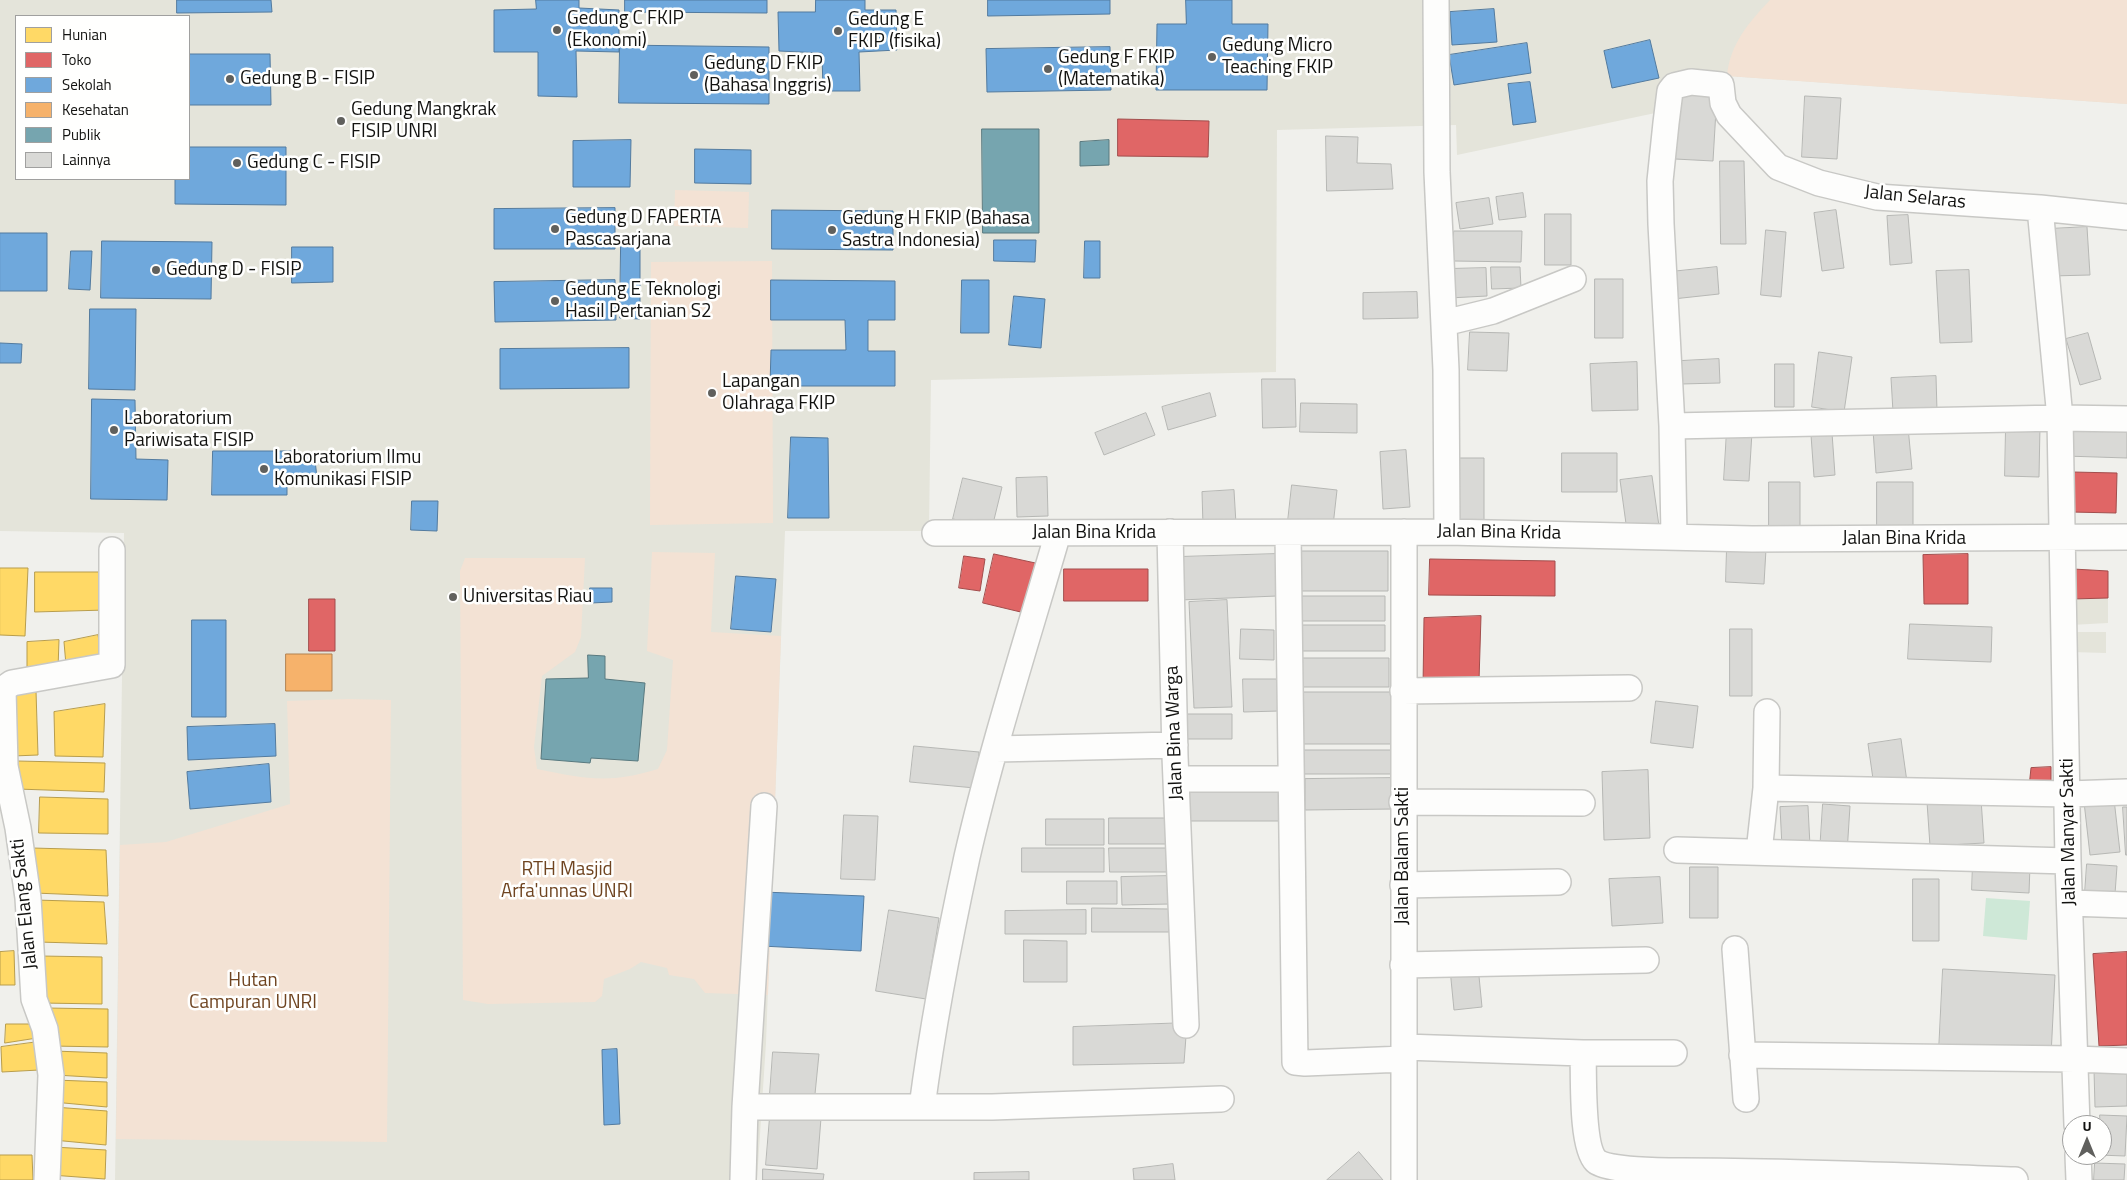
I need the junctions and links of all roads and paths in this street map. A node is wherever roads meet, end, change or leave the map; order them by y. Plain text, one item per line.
1 (1436, 0) edge
2 (2040, 208) junction
3 (2127, 217) edge
4 (1573, 279) dead end
5 (1444, 323) junction
6 (2060, 418) junction
7 (2127, 419) edge
8 (1672, 426) junction
9 (1170, 532) junction
10 (1404, 532) junction
11 (1448, 532) junction
12 (935, 533) dead end
13 (1058, 533) junction
14 (1288, 533) junction
15 (1674, 536) junction
16 (2127, 537) edge
17 (2064, 538) junction
18 (112, 550) dead end
19 (1629, 688) dead end
20 (1403, 691) junction
21 (1767, 712) dead end
22 (1175, 745) junction
23 (996, 749) junction
24 (1176, 779) junction
25 (1291, 779) junction
26 (1766, 788) junction
27 (2127, 792) edge
28 (2068, 794) junction
29 (1402, 802) junction
30 (1582, 803) dead end
31 (764, 806) dead end
32 (1677, 850) dead end
33 (1759, 852) junction
34 (2068, 861) junction
35 (1558, 882) dead end
36 (1403, 885) junction
37 (2070, 903) junction
38 (2127, 905) edge
39 (1735, 948) dead end
40 (1646, 960) dead end
41 (1403, 965) junction
42 (1186, 1025) dead end
43 (1404, 1053) junction
44 (1583, 1053) junction
45 (1674, 1053) dead end
46 (1742, 1055) junction
47 (2075, 1059) junction
48 (2127, 1061) edge
49 (1746, 1098) dead end
50 (1221, 1099) dead end
51 (745, 1107) junction
52 (922, 1107) junction
53 (2077, 1115) edge
54 (2078, 1165) edge
55 (1787, 1175) edge
56 (47, 1180) edge
57 (743, 1180) edge
58 (1404, 1180) edge
59 (2015, 1180) edge
60 (2079, 1180) edge

1 - 5 street
2 - 3 street, Jalan Selaras
2 - 6 street, Jalan Manyar Sakti
2 - 8 street, Jalan Selaras
4 - 5 street
5 - 11 street
6 - 7 street
6 - 8 street
6 - 17 street, Jalan Manyar Sakti
8 - 15 street
9 - 13 street, Jalan Bina Krida
9 - 14 street, Jalan Bina Krida
9 - 22 street, Jalan Bina Warga
10 - 11 street, Jalan Bina Krida
10 - 14 street, Jalan Bina Krida
10 - 20 street, Jalan Balam Sakti
11 - 15 street, Jalan Bina Krida
12 - 13 street, Jalan Bina Krida
13 - 23 street
14 - 25 street
15 - 17 street, Jalan Bina Krida
16 - 17 street, Jalan Bina Krida
17 - 28 street, Jalan Manyar Sakti
18 - 56 street, Jalan Elang Sakti
19 - 20 street
20 - 29 street, Jalan Balam Sakti
21 - 26 street
22 - 23 street
22 - 24 street, Jalan Bina Warga
23 - 52 street
24 - 25 street
24 - 42 street, Jalan Bina Warga
25 - 43 street
26 - 28 street
26 - 33 street
27 - 28 street
28 - 34 street, Jalan Manyar Sakti
29 - 30 street
29 - 36 street, Jalan Balam Sakti
31 - 51 street
32 - 33 street
33 - 34 street
34 - 37 street, Jalan Manyar Sakti
35 - 36 street
36 - 41 street, Jalan Balam Sakti
37 - 38 street
37 - 47 street, Jalan Manyar Sakti
39 - 46 street
40 - 41 street
41 - 43 street, Jalan Balam Sakti
43 - 44 street
43 - 58 street, Jalan Balam Sakti
44 - 45 street
44 - 55 street
46 - 47 street
46 - 49 street
47 - 48 street
47 - 53 street, Jalan Manyar Sakti
50 - 52 street
51 - 52 street
51 - 57 street
54 - 60 street
55 - 59 street

